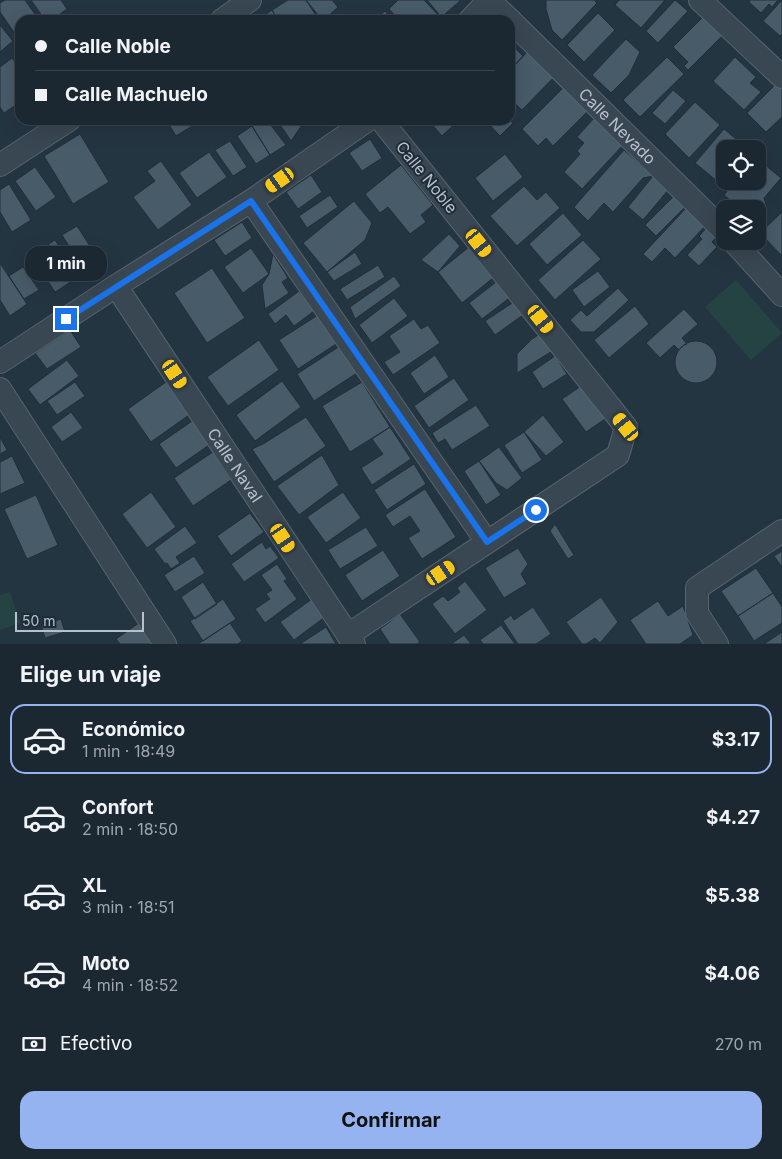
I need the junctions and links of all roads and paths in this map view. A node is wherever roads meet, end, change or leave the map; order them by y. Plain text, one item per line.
1 (250, 0) edge
2 (489, 0) edge
3 (700, 0) edge
4 (229, 15) edge
5 (475, 15) edge
6 (505, 15) edge
7 (515, 25) edge
8 (782, 77) edge
9 (62, 125) edge
10 (361, 125) edge
11 (385, 125) edge
12 (0, 166) edge
13 (251, 201) junction
14 (716, 223) edge
15 (741, 250) edge
16 (116, 286) junction
17 (782, 294) edge
18 (0, 362) edge
19 (0, 389) edge
20 (782, 531) edge
21 (487, 542) junction
22 (351, 640) edge
23 (165, 644) edge
24 (717, 644) edge

1 - 4 street
2 - 5 street
2 - 6 street, Calle Nevado
3 - 8 street
7 - 14 street, Calle Nevado
9 - 12 street
10 - 13 street
11 - 21 street, Calle Noble
13 - 16 street
13 - 21 street
15 - 17 street
16 - 18 street
16 - 22 street, Calle Naval
19 - 23 street
20 - 24 street
21 - 22 street, Calle Noble

